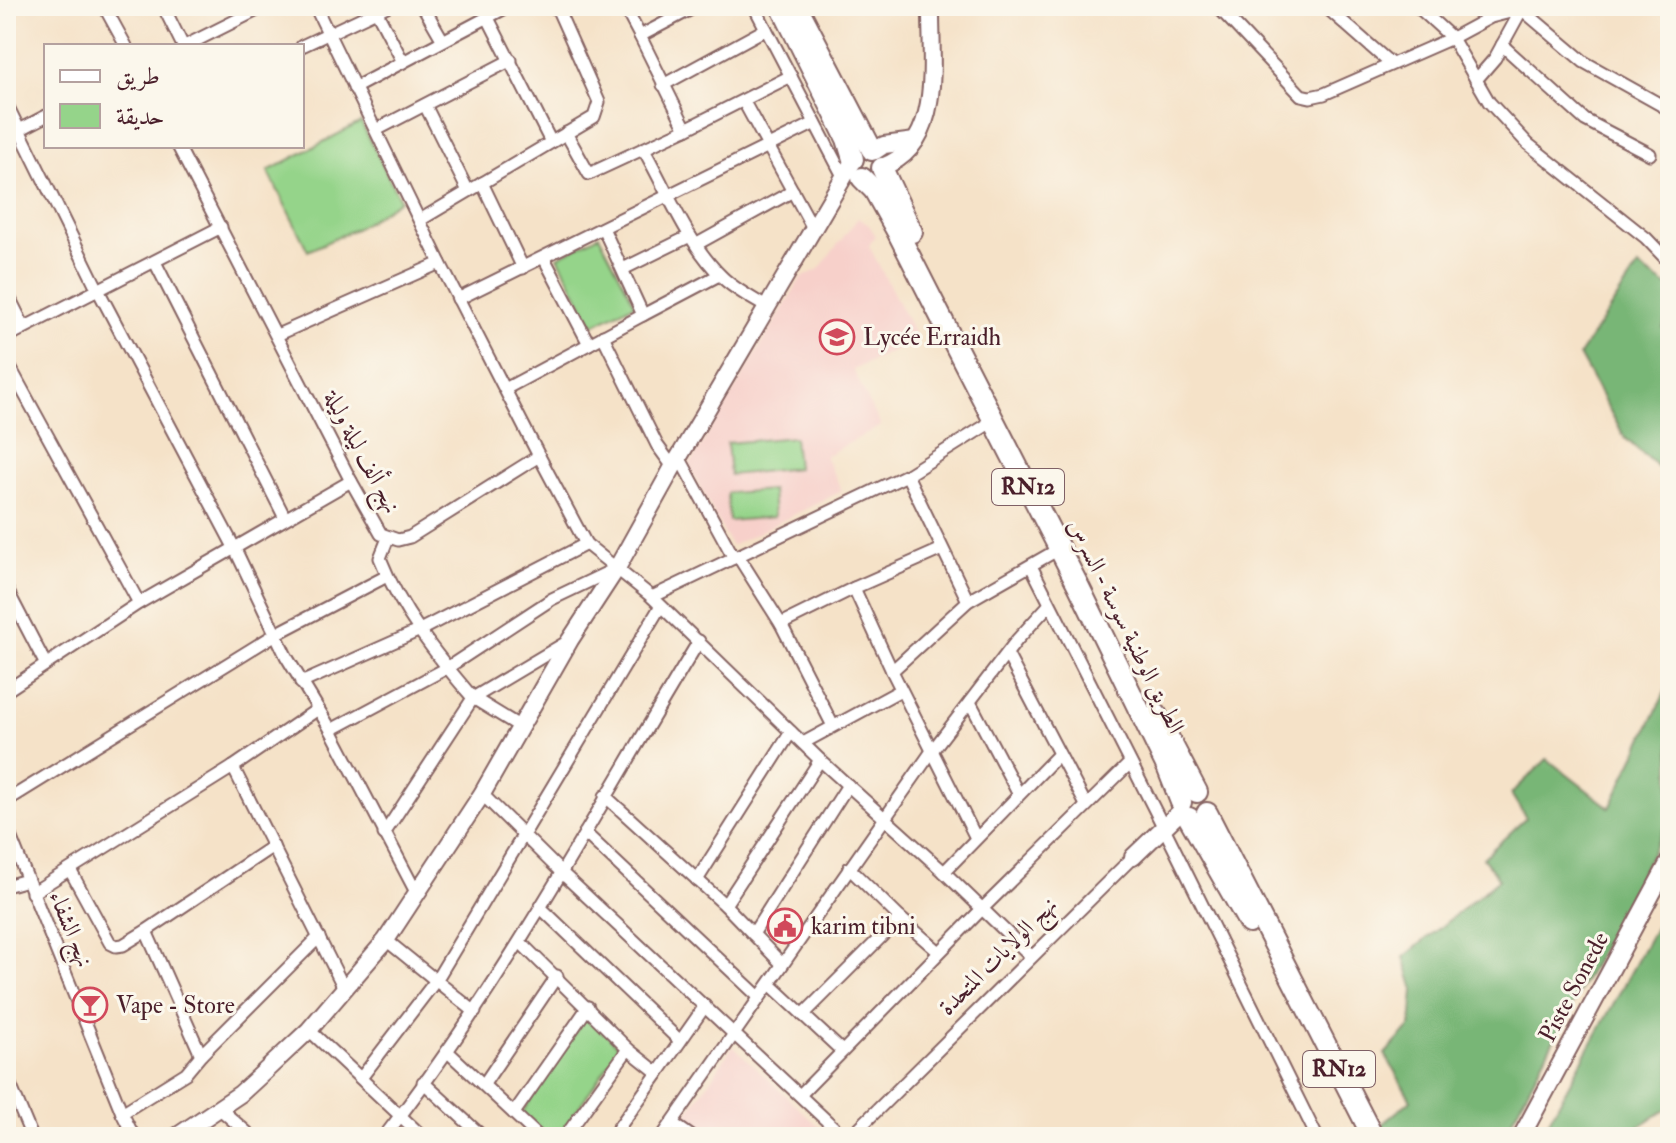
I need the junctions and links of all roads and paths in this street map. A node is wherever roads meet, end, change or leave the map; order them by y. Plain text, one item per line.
1 (104, 6) edge
2 (163, 6) edge
3 (265, 6) edge
4 (315, 6) edge
5 (423, 6) edge
6 (509, 6) edge
7 (552, 6) edge
8 (624, 6) edge
9 (697, 6) edge
10 (754, 6) edge
11 (781, 6) edge
12 (797, 6) edge
13 (931, 6) edge
14 (1325, 6) edge
15 (1417, 6) edge
16 (1521, 7) edge
17 (1219, 8) dead end
18 (382, 9) edge
19 (249, 10) edge
20 (487, 16) junction
21 (766, 29) junction
22 (327, 34) junction
23 (640, 36) junction
24 (1452, 38) junction
25 (442, 39) junction
26 (125, 44) edge
27 (183, 44) edge
28 (188, 44) edge
29 (304, 45) edge
30 (1502, 45) junction
31 (511, 60) junction
32 (403, 62) junction
33 (1391, 64) junction
34 (791, 76) junction
35 (1476, 80) junction
36 (663, 85) junction
37 (354, 88) junction
38 (744, 102) junction
39 (6, 103) edge
40 (425, 105) junction
41 (1670, 110) edge
42 (44, 117) edge
43 (815, 123) junction
44 (686, 129) junction
45 (19, 130) junction
46 (376, 130) junction
47 (566, 133) junction
48 (6, 137) edge
49 (551, 142) junction
50 (770, 146) junction
51 (179, 148) edge
52 (644, 150) junction
53 (1650, 154) dead end
54 (865, 166) junction
55 (482, 183) junction
56 (468, 191) junction
57 (793, 191) junction
58 (670, 196) junction
59 (420, 220) junction
60 (221, 227) junction
61 (603, 228) junction
62 (814, 230) junction
63 (694, 240) junction
64 (544, 258) junction
65 (155, 262) junction
66 (440, 263) junction
67 (1670, 263) edge
68 (523, 268) junction
69 (623, 269) junction
70 (719, 275) junction
71 (98, 290) junction
72 (6, 291) edge
73 (458, 299) junction
74 (768, 308) junction
75 (643, 315) junction
76 (24, 327) junction
77 (277, 335) junction
78 (603, 336) junction
79 (6, 337) edge
80 (589, 344) junction
81 (6, 360) edge
82 (505, 389) junction
83 (993, 421) junction
84 (539, 456) junction
85 (676, 462) junction
86 (907, 475) junction
87 (351, 481) junction
88 (285, 518) junction
89 (388, 538) junction
90 (586, 544) junction
91 (235, 549) junction
92 (942, 549) junction
93 (1059, 549) junction
94 (736, 557) junction
95 (1031, 566) junction
96 (617, 568) junction
97 (387, 576) junction
98 (6, 588) edge
99 (854, 588) junction
100 (968, 601) junction
101 (656, 602) junction
102 (139, 603) junction
103 (1049, 605) junction
104 (781, 624) junction
105 (418, 631) junction
106 (276, 634) junction
107 (570, 640) junction
108 (699, 641) junction
109 (1007, 654) junction
110 (45, 663) junction
111 (447, 668) junction
112 (892, 671) junction
113 (301, 683) junction
114 (901, 690) junction
115 (6, 691) edge
116 (473, 698) junction
117 (970, 702) junction
118 (318, 709) junction
119 (519, 726) junction
120 (833, 726) junction
121 (331, 730) junction
122 (791, 732) junction
123 (803, 743) junction
124 (932, 751) junction
125 (1059, 754) junction
126 (820, 760) junction
127 (1130, 763) junction
128 (233, 767) junction
129 (848, 785) junction
130 (1018, 793) junction
131 (482, 794) junction
132 (605, 796) junction
133 (6, 801) edge
134 (1086, 805) junction
135 (1191, 807) junction
136 (884, 818) junction
137 (6, 826) edge
138 (1163, 828) junction
139 (523, 833) junction
140 (585, 833) junction
141 (384, 834) junction
142 (976, 838) junction
143 (273, 846) junction
144 (1133, 857) joint
145 (1670, 860) edge
146 (849, 868) junction
147 (70, 870) junction
148 (944, 872) junction
149 (563, 874) junction
150 (27, 880) junction
151 (697, 880) junction
152 (6, 886) edge
153 (32, 893) junction
154 (417, 894) junction
155 (725, 905) junction
156 (541, 908) junction
157 (982, 909) junction
158 (900, 918) junction
159 (146, 931) junction
160 (753, 934) junction
161 (319, 937) junction
162 (386, 940) junction
163 (520, 942) junction
164 (939, 952) junction
165 (1031, 956) junction
166 (782, 964) junction
167 (557, 976) junction
168 (437, 979) junction
169 (770, 984) junction
170 (345, 990) junction
171 (759, 997) junction
172 (705, 1006) junction
173 (588, 1007) junction
174 (475, 1012) junction
175 (803, 1015) junction
176 (309, 1030) junction
177 (735, 1033) junction
178 (680, 1041) junction
179 (628, 1049) junction
180 (447, 1051) junction
181 (842, 1051) junction
182 (201, 1055) junction
183 (658, 1073) junction
184 (6, 1075) edge
185 (361, 1078) junction
186 (423, 1082) junction
187 (484, 1084) junction
188 (800, 1095) junction
189 (219, 1108) junction
190 (122, 1113) junction
191 (514, 1113) junction
192 (401, 1116) junction
193 (672, 1123) junction
194 (32, 1137) edge
195 (134, 1137) edge
196 (176, 1137) edge
197 (252, 1137) edge
198 (384, 1137) edge
199 (423, 1137) edge
200 (483, 1137) edge
201 (539, 1137) edge
202 (565, 1137) edge
203 (612, 1137) edge
204 (662, 1137) edge
205 (692, 1137) edge
206 (844, 1137) edge
207 (850, 1137) edge
208 (1317, 1137) edge
209 (1359, 1137) edge
210 (1373, 1137) edge
211 (1521, 1137) edge

1 - 26 street
2 - 27 street
3 - 19 street
4 - 22 street
5 - 25 street
6 - 20 street
7 - 47 street
8 - 23 street
9 - 23 street
10 - 21 street
11 - 54 highway, الطريق الوطنية سوسة - السرس / RN12
12 - 54 highway, الطريق الوطنية سوسة - السرس / RN12
13 - 54 street
14 - 33 street
15 - 24 street
16 - 24 street
16 - 30 street
16 - 41 street
17 - 33 street
18 - 22 street
18 - 32 street
19 - 28 street
20 - 25 street
20 - 31 street
21 - 34 street
21 - 36 street
22 - 29 street
22 - 37 street
23 - 36 street
24 - 33 street
24 - 35 street
25 - 32 street
30 - 35 street
30 - 53 street
31 - 40 street
31 - 49 street
32 - 37 street
34 - 38 street
34 - 43 street
35 - 67 street
36 - 44 street
37 - 46 street
38 - 44 street
38 - 50 street
39 - 45 street
40 - 46 street
40 - 56 street
42 - 45 street
43 - 50 street
43 - 54 street
44 - 52 street
45 - 48 street
45 - 71 street
46 - 59 street
47 - 49 street
47 - 52 street
49 - 55 street
50 - 57 street
50 - 58 street
51 - 60 street, نهج ألف ليلة وليلة
52 - 58 street
54 - 62 street
54 - 83 highway, الطريق الوطنية سوسة - السرس / RN12
54 - 135 highway, الطريق الوطنية سوسة - السرس / RN12
55 - 56 street
55 - 68 street
56 - 59 street
57 - 62 street
57 - 63 street
58 - 61 street
58 - 63 street
59 - 66 street
60 - 65 street
60 - 77 street, نهج ألف ليلة وليلة
61 - 64 street
61 - 69 street
62 - 74 street
63 - 69 street
63 - 70 street
64 - 68 street
64 - 80 street
65 - 71 street
65 - 88 street
66 - 73 street
66 - 77 street
68 - 73 street
69 - 75 street
70 - 74 street
70 - 75 street
71 - 76 street
71 - 91 street
72 - 76 street
73 - 82 street
74 - 85 street
75 - 78 street
76 - 79 street
77 - 87 street, نهج ألف ليلة وليلة
78 - 80 street
78 - 85 street
80 - 82 street
81 - 102 street
82 - 84 street
83 - 86 street
83 - 93 highway, الطريق الوطنية سوسة - السرس / RN12
84 - 89 street, نهج ألف ليلة وليلة
84 - 90 street
85 - 94 street
85 - 96 street
86 - 92 street
86 - 94 street
87 - 88 street
87 - 89 street, نهج ألف ليلة وليلة
88 - 91 street
89 - 97 street
90 - 96 street
90 - 105 street
91 - 102 street
91 - 106 street
92 - 99 street
92 - 100 street
93 - 95 street
93 - 135 highway, الطريق الوطنية سوسة - السرس / RN12
94 - 101 street
94 - 104 street
95 - 100 street
95 - 103 street
96 - 101 street
96 - 107 street
96 - 111 street
97 - 105 street
97 - 106 street
98 - 110 street
99 - 104 street
99 - 112 street
100 - 112 street
101 - 108 street
101 - 139 street
102 - 110 street
103 - 109 street
103 - 127 street
104 - 120 street
105 - 111 street
105 - 113 street
106 - 113 street
106 - 133 street
107 - 116 street
107 - 119 street
108 - 122 street
108 - 132 street
109 - 117 street
109 - 125 street
110 - 115 street
111 - 116 street
111 - 121 street
112 - 114 street
113 - 118 street
114 - 120 street
114 - 124 street
116 - 119 street
116 - 141 street
117 - 124 street
117 - 130 street
118 - 121 street
118 - 128 street
119 - 131 street
120 - 123 street
121 - 141 street
122 - 123 street
122 - 151 street
123 - 126 street
124 - 136 street
124 - 142 street
125 - 130 street
125 - 134 street
126 - 129 street
126 - 155 street
127 - 134 street
127 - 138 street
128 - 143 street
128 - 147 street
129 - 136 street
129 - 160 street
130 - 142 street
131 - 139 street
131 - 154 street
132 - 140 street
132 - 151 street
134 - 157 street
135 - 138 street, نهج الولايات المتحدة
135 - 209 highway, الطريق الوطنية سوسة - السرس / RN12
135 - 210 highway, الطريق الوطنية سوسة - السرس / RN12
136 - 146 street
136 - 148 street
137 - 150 street, نهج الشفاء
138 - 144 street, نهج الولايات المتحدة
138 - 208 street
139 - 149 street
139 - 168 street
140 - 149 street
140 - 171 street
141 - 154 street
142 - 148 street
143 - 159 street
143 - 161 street
144 - 165 street, نهج الولايات المتحدة
145 - 211 street, Piste Sonede
146 - 158 street
146 - 166 street
147 - 153 street
147 - 159 street
148 - 157 street
149 - 156 street
149 - 172 street
150 - 152 street
150 - 153 street, نهج الشفاء
151 - 155 street
153 - 190 street, نهج الشفاء
154 - 162 street
155 - 160 street
156 - 163 street
156 - 178 street
157 - 164 street
157 - 165 street
158 - 164 street
158 - 175 street
159 - 182 street
160 - 166 street
161 - 170 street
161 - 182 street
162 - 168 street
162 - 170 street
163 - 167 street
163 - 174 street
164 - 181 street
165 - 207 street, نهج الولايات المتحدة
166 - 169 street
167 - 173 street
167 - 187 street
168 - 174 street
168 - 185 street
169 - 171 street
169 - 175 street
170 - 176 street
171 - 177 street
172 - 177 street
172 - 178 street
173 - 179 street
173 - 191 street
174 - 180 street
175 - 181 street
176 - 185 street
176 - 189 street
177 - 188 street
177 - 193 street
178 - 183 street
179 - 183 street
179 - 202 street
180 - 186 street
180 - 187 street
181 - 188 street
182 - 190 street
183 - 203 street
184 - 194 street
185 - 192 street
186 - 192 street
186 - 200 street
187 - 191 street
188 - 206 street
189 - 196 street
189 - 197 street
190 - 195 street, نهج الشفاء
191 - 201 street
192 - 198 street
192 - 199 street
193 - 204 street
193 - 205 street

